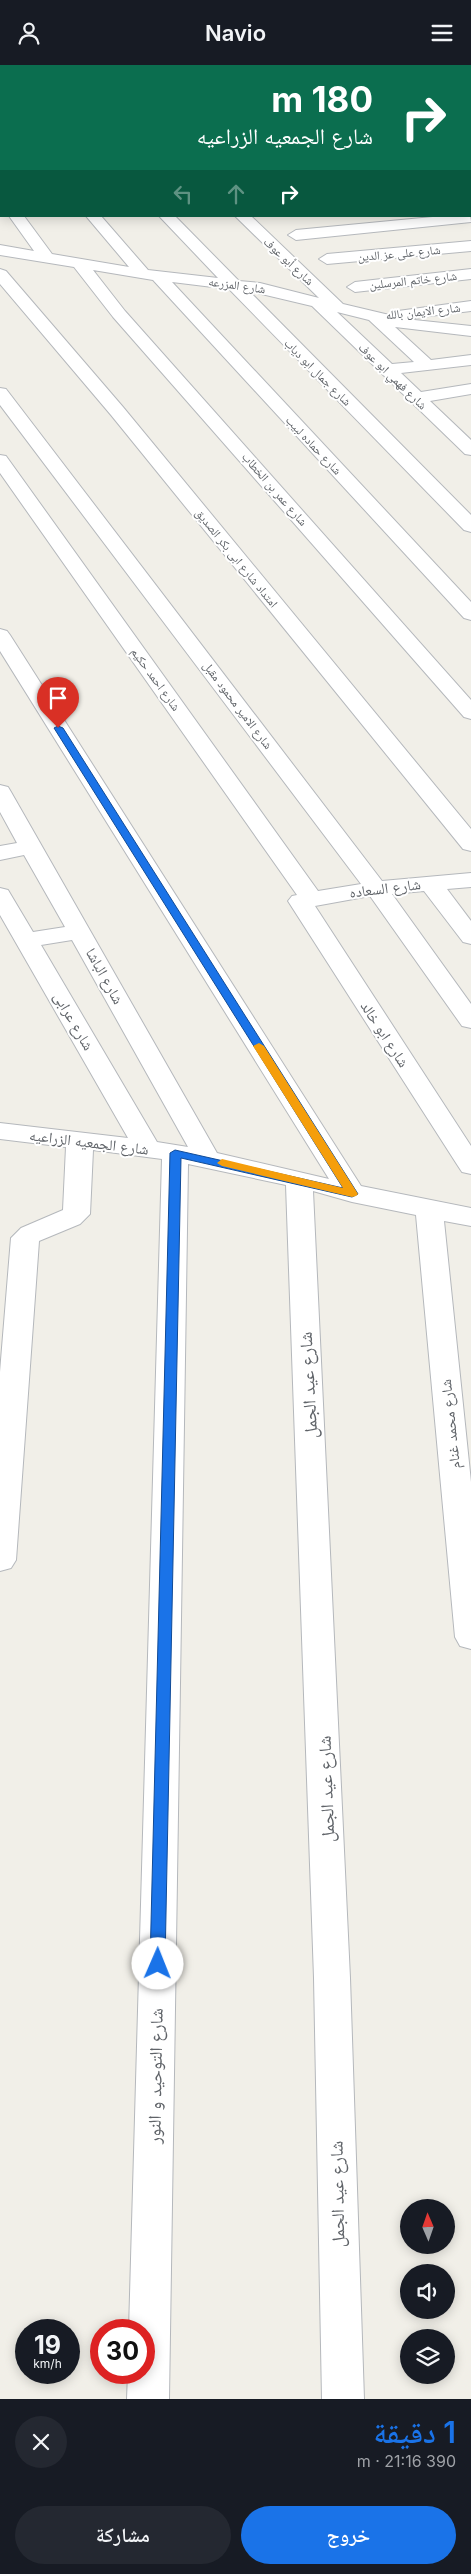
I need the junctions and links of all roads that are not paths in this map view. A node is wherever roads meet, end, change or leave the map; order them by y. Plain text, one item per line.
1 (17, 217) edge
2 (94, 217) edge
3 (167, 217) edge
4 (246, 217) edge
5 (462, 217) edge
6 (296, 235) dead end
7 (471, 246) edge
8 (0, 250) edge
9 (47, 258) junction
10 (327, 259) dead end
11 (80, 264) junction
12 (0, 274) edge
13 (150, 275) junction
14 (471, 275) edge
15 (230, 283) junction
16 (356, 287) dead end
17 (316, 301) junction
18 (337, 306) junction
19 (471, 306) edge
20 (375, 317) junction
21 (471, 331) edge
22 (471, 360) edge
23 (428, 365) junction
24 (387, 370) junction
25 (471, 389) edge
26 (0, 393) edge
27 (416, 397) junction
28 (471, 450) edge
29 (0, 460) edge
30 (471, 526) edge
31 (471, 614) edge
32 (0, 635) edge
33 (471, 713) edge
34 (0, 794) edge
35 (471, 844) edge
36 (32, 847) junction
37 (0, 853) edge
38 (471, 880) edge
39 (430, 883) junction
40 (376, 888) junction
41 (0, 895) edge
42 (305, 900) junction
43 (80, 932) junction
44 (471, 937) edge
45 (27, 940) junction
46 (471, 1021) edge
47 (0, 1131) edge
48 (80, 1140) junction
49 (161, 1151) junction
50 (208, 1159) junction
51 (471, 1166) edge
52 (299, 1180) junction
53 (352, 1194) junction
54 (429, 1211) junction
55 (471, 1217) edge
56 (0, 1560) edge
57 (471, 1637) edge
58 (148, 2399) edge
59 (343, 2399) edge

1 - 9 street
2 - 13 street, شارع حماده لبيب
3 - 15 street, شارع جمال ابو دياب
4 - 18 street, شارع أبو عوف
5 - 6 street
7 - 10 street, شارع على عز الدين
8 - 9 street, شارع المزرعه
9 - 11 street, شارع المزرعه
11 - 13 street, شارع المزرعه
11 - 33 street, شارع عمر بن الخطاب
12 - 35 street, امتداد شارع ابى بكر الصديق
13 - 15 street, شارع المزرعه
13 - 31 street, شارع حماده لبيب
14 - 16 street, شارع خاتم المرسلين
15 - 17 street, شارع المزرعه
15 - 30 street, شارع جمال ابو دياب
17 - 18 street, شارع المزرعه
17 - 24 street, شارع فهمي ابو عوف
18 - 20 street, شارع المزرعه
19 - 20 street, شارع الايمان بالله
20 - 21 street, شارع المزرعه
20 - 23 street
22 - 23 street
23 - 24 street
24 - 27 street, شارع فهمي ابو عوف
25 - 27 street
26 - 40 street, شارع الامير محمود مقبل
27 - 28 street, شارع فهمي ابو عوف
29 - 42 street, شارع احمد حكيم
32 - 53 street
34 - 36 street, شارع الباشا
36 - 37 street
36 - 43 street, شارع الباشا
38 - 39 street, شارع السعاده
39 - 40 street, شارع السعاده
39 - 44 street
40 - 42 street, شارع السعاده
40 - 46 street, شارع الامير محمود مقبل
41 - 45 street, شارع عرابى
42 - 51 street, شارع ابو خالد
43 - 45 street
43 - 50 street, شارع الباشا
45 - 49 street, شارع عرابى
47 - 48 street, شارع الجمعيه الزراعيه
48 - 49 street, شارع الجمعيه الزراعيه
48 - 56 street
49 - 50 street, شارع الجمعيه الزراعيه
49 - 58 street, شارع التوحيد و النور
50 - 52 street, شارع الجمعيه الزراعيه
52 - 53 street, شارع الجمعيه الزراعيه
52 - 59 street, شارع عيد الجمل
53 - 54 street, شارع الجمعيه الزراعيه
54 - 55 street, شارع الجمعيه الزراعيه
54 - 57 street, شارع محمد غنام

